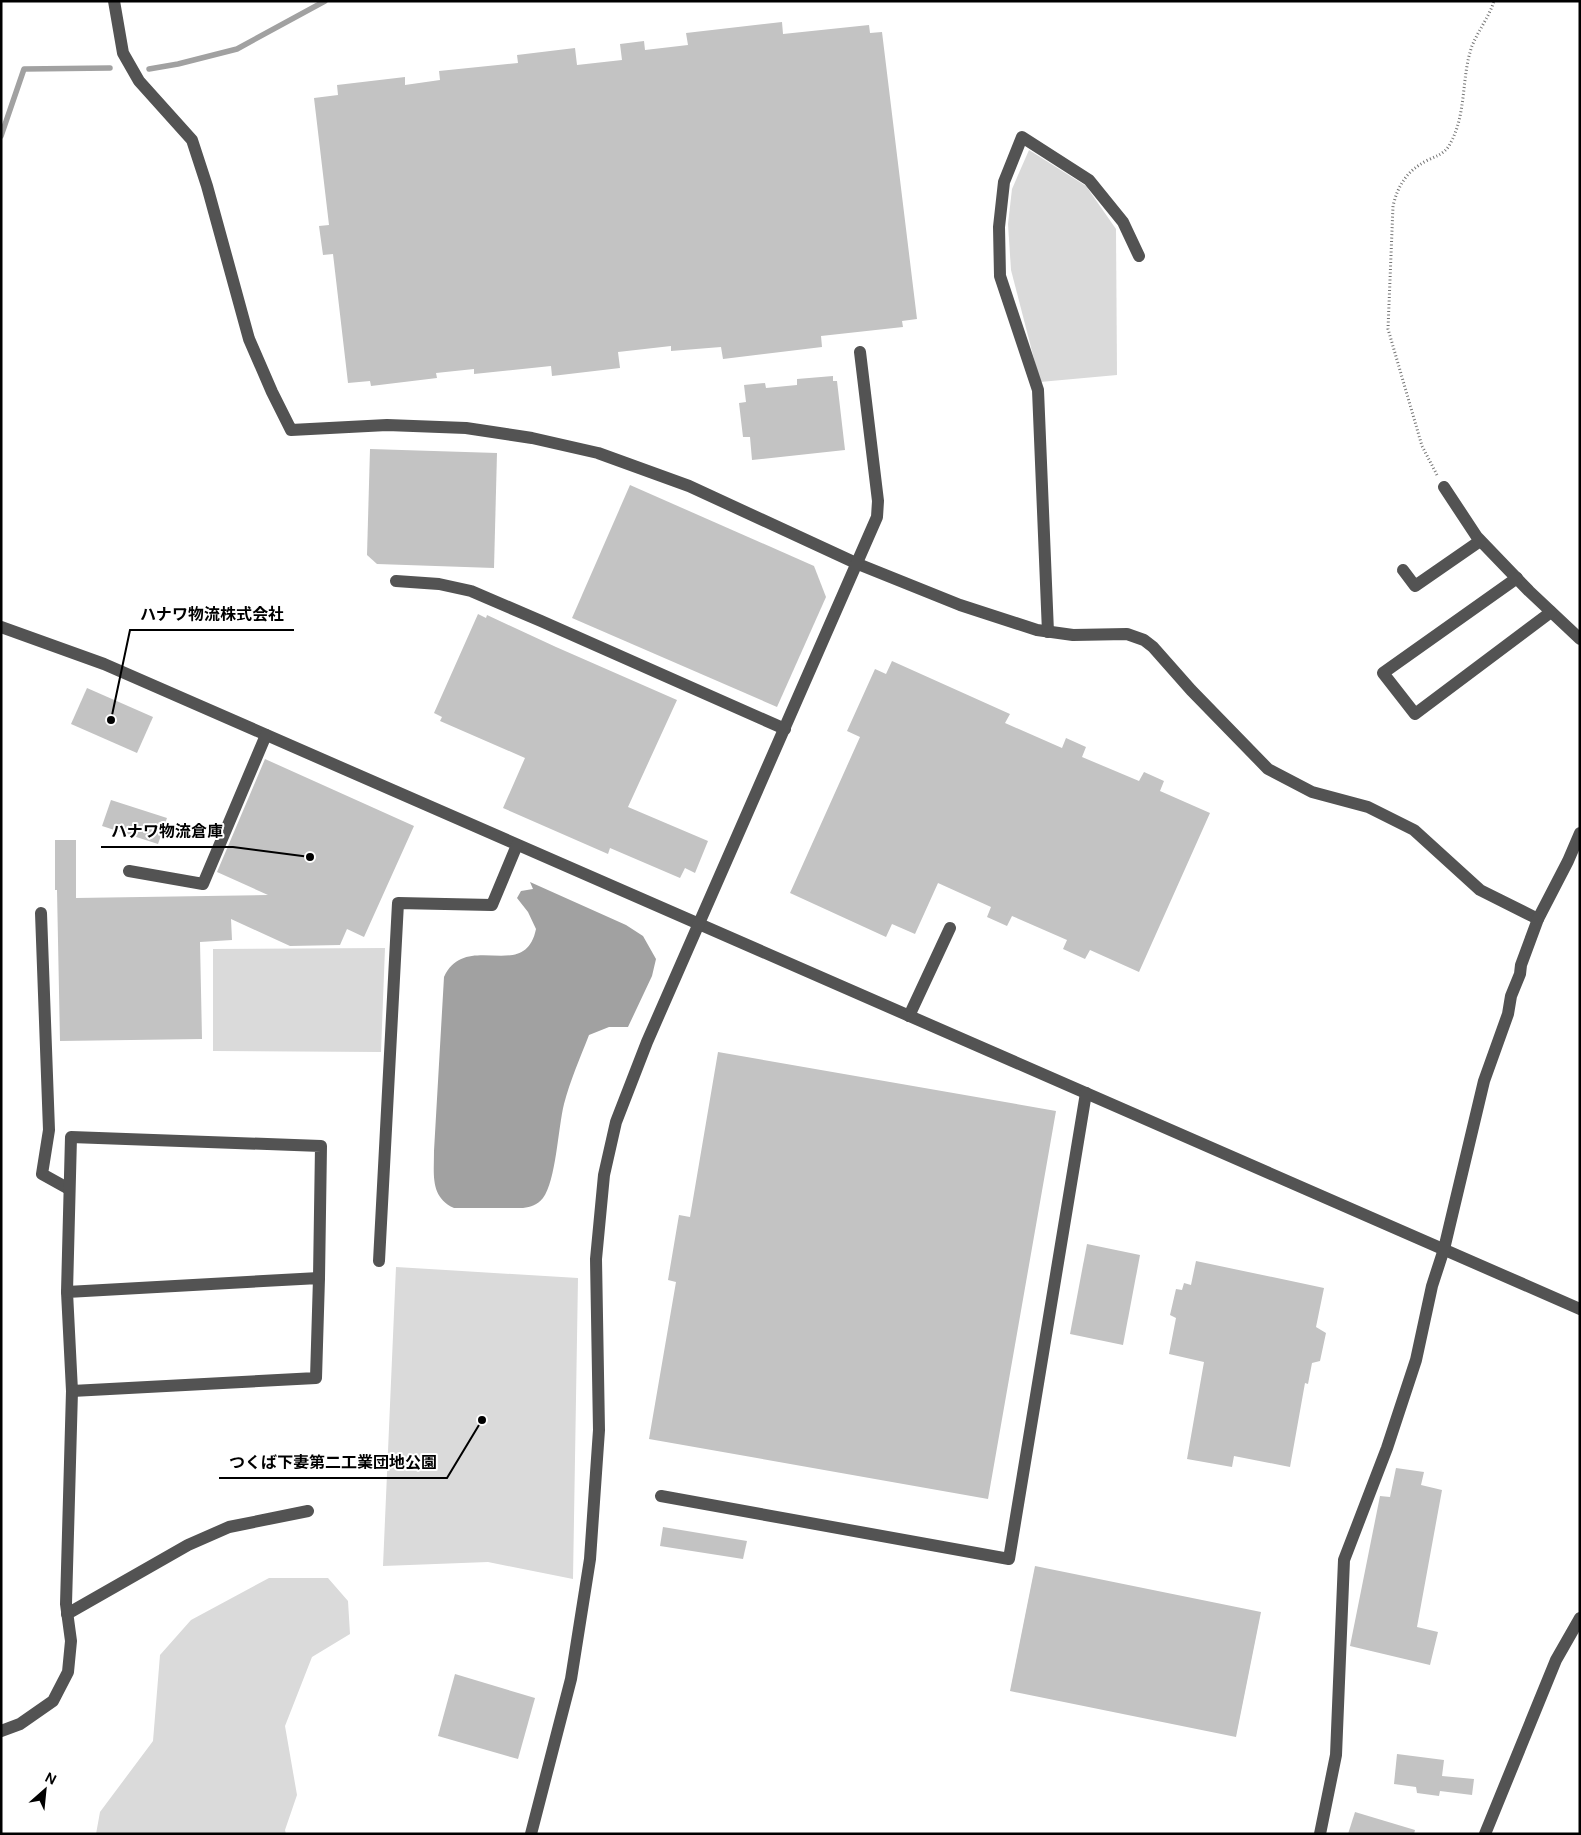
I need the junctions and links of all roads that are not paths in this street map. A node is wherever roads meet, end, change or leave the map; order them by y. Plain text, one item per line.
1 (114, 1) edge
2 (1139, 256) dead end
3 (860, 352) dead end
4 (1444, 487) road end
5 (1480, 540) junction
6 (858, 564) junction
7 (1403, 570) dead end
8 (1517, 578) junction
9 (396, 581) dead end
10 (1552, 612) junction
11 (1, 627) edge
12 (1048, 632) junction
13 (1580, 639) edge
14 (785, 729) junction
15 (266, 735) junction
16 (1580, 833) edge
17 (517, 844) junction
18 (129, 871) dead end
19 (41, 913) dead end
20 (1538, 920) junction
21 (699, 924) junction
22 (950, 928) dead end
23 (909, 1016) junction
24 (1086, 1093) junction
25 (70, 1189) junction
26 (1444, 1249) junction
27 (379, 1261) dead end
28 (319, 1278) junction
29 (67, 1292) junction
30 (1580, 1309) edge
31 (72, 1391) junction
32 (661, 1496) dead end
33 (308, 1511) dead end
34 (68, 1614) junction
35 (1580, 1618) edge
36 (1, 1731) edge
37 (531, 1834) edge
38 (1320, 1834) edge
39 (1485, 1834) edge

1 - 6 street
2 - 12 street
3 - 6 street
4 - 5 street
5 - 7 street
5 - 8 street
6 - 12 street
6 - 14 street
8 - 10 street
8 - 10 street
9 - 14 street
10 - 13 street
11 - 15 street
12 - 20 street
14 - 21 street
15 - 17 street
15 - 18 street
16 - 20 street
17 - 21 street
17 - 27 street
19 - 25 street
20 - 26 street
21 - 23 street
21 - 37 street
22 - 23 street
23 - 24 street
24 - 26 street
24 - 32 street
25 - 28 street
25 - 29 street
26 - 30 street
26 - 38 street
28 - 29 street
28 - 31 street
29 - 31 street
31 - 34 street
33 - 34 street
34 - 36 street
35 - 39 street

